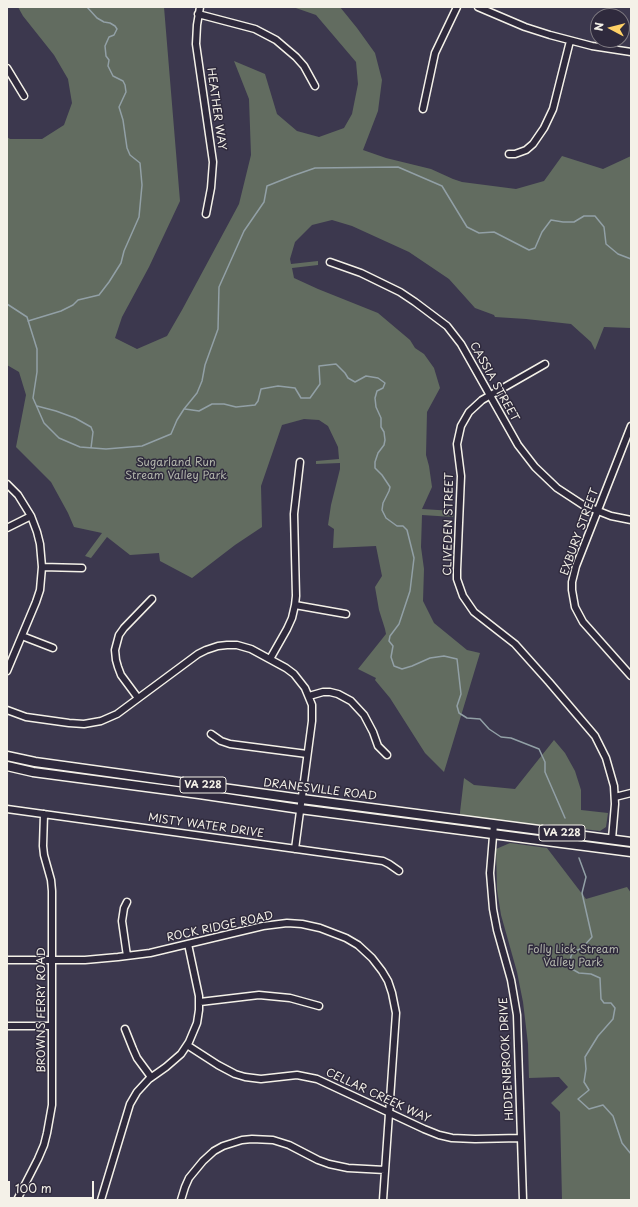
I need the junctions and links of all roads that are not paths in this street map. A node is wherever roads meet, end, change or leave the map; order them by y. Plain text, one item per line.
1 (200, 7) edge
2 (457, 7) edge
3 (478, 7) edge
4 (198, 14) junction
5 (570, 41) junction
6 (631, 52) edge
7 (7, 68) edge
8 (315, 86) dead end
9 (24, 96) dead end
10 (423, 109) dead end
11 (509, 154) dead end
12 (206, 214) dead end
13 (330, 262) dead end
14 (545, 364) dead end
15 (490, 395) junction
16 (631, 426) edge
17 (300, 462) dead end
18 (7, 484) edge
19 (597, 511) junction
20 (31, 516) junction
21 (631, 520) edge
22 (7, 528) edge
23 (42, 567) junction
24 (82, 568) dead end
25 (152, 599) dead end
26 (295, 605) junction
27 (346, 614) dead end
28 (22, 636) junction
29 (52, 648) dead end
30 (270, 659) junction
31 (7, 671) edge
32 (631, 676) edge
33 (309, 696) junction
34 (138, 698) junction
35 (7, 710) edge
36 (211, 734) dead end
37 (307, 754) junction
38 (387, 755) dead end
39 (7, 756) edge
40 (7, 766) edge
41 (631, 793) edge
42 (615, 797) junction
43 (302, 799) junction
44 (7, 809) edge
45 (300, 809) junction
46 (44, 814) junction
47 (494, 824) junction
48 (492, 834) junction
49 (612, 839) junction
50 (631, 842) edge
51 (295, 849) junction
52 (631, 852) edge
53 (399, 871) dead end
54 (127, 902) dead end
55 (188, 944) junction
56 (127, 956) junction
57 (7, 960) edge
58 (52, 961) junction
59 (200, 1002) junction
60 (319, 1006) dead end
61 (7, 1026) edge
62 (52, 1026) junction
63 (126, 1029) dead end
64 (187, 1045) junction
65 (152, 1077) junction
66 (389, 1113) junction
67 (520, 1138) junction
68 (386, 1170) junction
69 (17, 1200) edge
70 (101, 1200) edge
71 (181, 1200) edge
72 (383, 1200) edge
73 (522, 1200) edge

1 - 4 street, HEATHER WAY
2 - 10 street
3 - 5 street
4 - 8 street
4 - 12 street, HEATHER WAY
5 - 6 street
5 - 11 street
7 - 9 street
13 - 15 street, CASSIA STREET
14 - 15 street, CLIVEDEN STREET
15 - 19 street, CASSIA STREET
15 - 42 street, CLIVEDEN STREET
16 - 19 street, EXBURY STREET
17 - 26 street
18 - 20 street
19 - 21 street, CASSIA STREET
19 - 32 street, EXBURY STREET
20 - 22 street
20 - 23 street
23 - 24 street
23 - 28 street
25 - 34 street
26 - 27 street
26 - 30 street
28 - 29 street
28 - 31 street
30 - 33 street
30 - 34 street
33 - 37 street
33 - 38 street
34 - 35 street
36 - 37 street
37 - 43 street
39 - 43 main road, DRANESVILLE ROAD / VA 228
40 - 45 main road, DRANESVILLE ROAD / VA 228
41 - 42 street
42 - 49 street, CLIVEDEN STREET
43 - 45 street
43 - 47 main road, DRANESVILLE ROAD / VA 228
44 - 46 street, MISTY WATER DRIVE
45 - 48 main road, DRANESVILLE ROAD / VA 228
45 - 51 street
46 - 51 street, MISTY WATER DRIVE
46 - 58 street, BROWNS FERRY ROAD
47 - 48 street, HIDDENBROOK DRIVE
47 - 49 main road, DRANESVILLE ROAD / VA 228
48 - 52 main road, DRANESVILLE ROAD / VA 228
48 - 67 street, HIDDENBROOK DRIVE
49 - 50 main road, DRANESVILLE ROAD / VA 228
51 - 53 street, MISTY WATER DRIVE
54 - 56 street
55 - 56 street, ROCK RIDGE ROAD
55 - 59 street
55 - 66 street, ROCK RIDGE ROAD
56 - 58 street, ROCK RIDGE ROAD
57 - 58 street, ROCK RIDGE ROAD
58 - 62 street, BROWNS FERRY ROAD
59 - 60 street
59 - 64 street
61 - 62 street
62 - 69 street, BROWNS FERRY ROAD
63 - 65 street
64 - 65 street
64 - 66 street, CELLAR CREEK WAY
65 - 70 street
66 - 67 street, CELLAR CREEK WAY
66 - 68 street, ROCK RIDGE ROAD
67 - 73 street, HIDDENBROOK DRIVE
68 - 71 street
68 - 72 street, ROCK RIDGE ROAD

